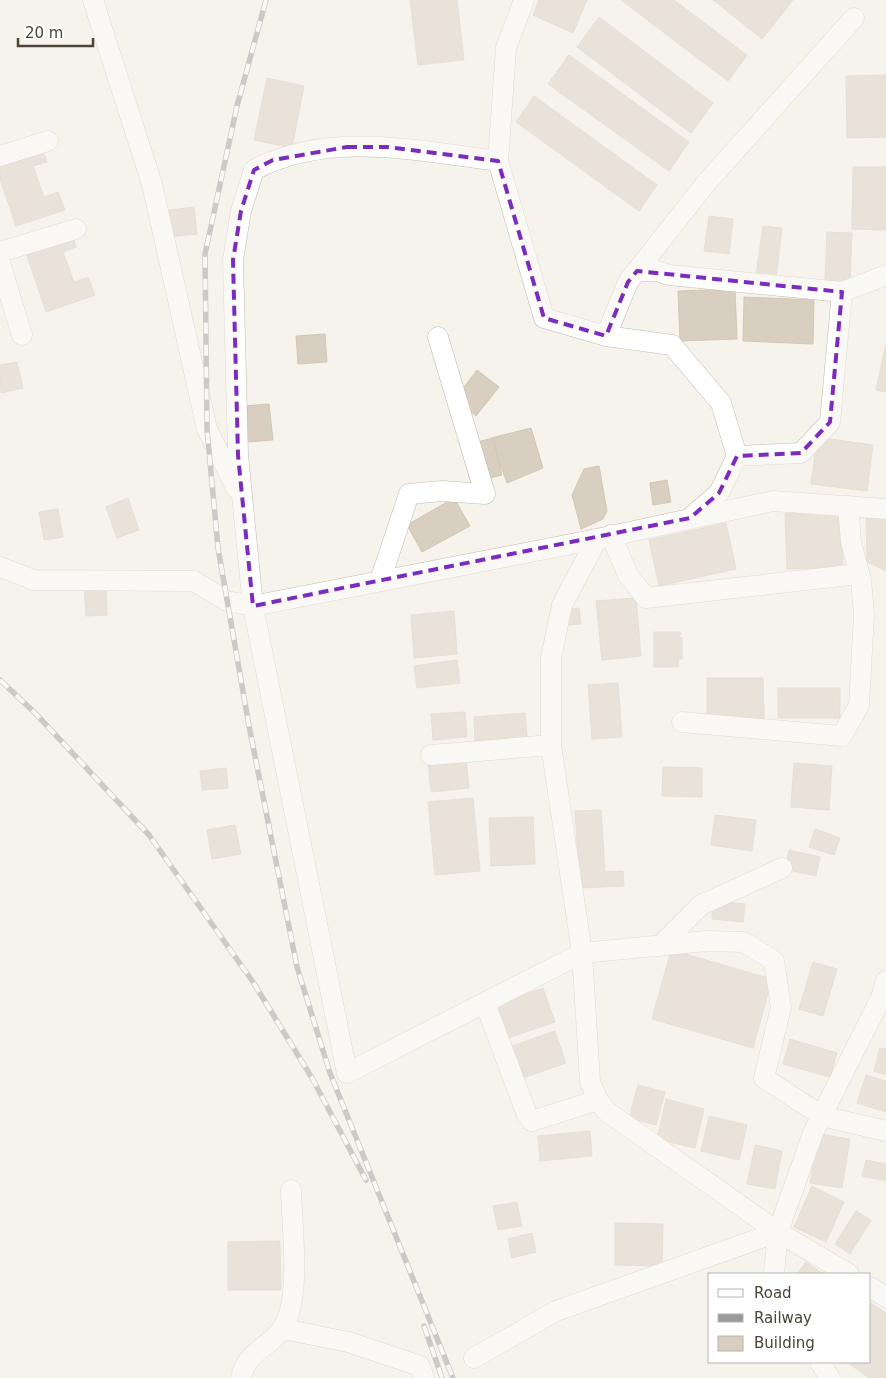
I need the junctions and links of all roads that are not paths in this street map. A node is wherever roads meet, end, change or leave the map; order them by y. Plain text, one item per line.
1 (93, 0) edge
2 (524, 0) edge
3 (854, 18) dead end
4 (48, 141) dead end
5 (0, 156) edge
6 (498, 161) junction
7 (76, 229) dead end
8 (0, 252) edge
9 (0, 263) edge
10 (637, 271) junction
11 (886, 275) edge
12 (842, 292) junction
13 (22, 336) dead end
14 (606, 336) junction
15 (438, 338) dead end
16 (737, 456) junction
17 (242, 501) junction
18 (848, 506) junction
19 (886, 509) edge
20 (690, 518) junction
21 (604, 537) junction
22 (0, 567) edge
23 (859, 574) junction
24 (380, 581) junction
25 (253, 606) junction
26 (682, 722) dead end
27 (551, 745) junction
28 (431, 755) dead end
29 (782, 868) dead end
30 (660, 946) junction
31 (582, 953) junction
32 (886, 981) edge
33 (485, 1003) junction
34 (598, 1100) junction
35 (822, 1116) junction
36 (886, 1131) edge
37 (291, 1190) dead end
38 (778, 1232) junction
39 (774, 1273) edge
40 (847, 1273) edge
41 (871, 1288) edge
42 (886, 1297) edge
43 (283, 1329) junction
44 (474, 1358) dead end
45 (821, 1363) edge
46 (241, 1378) edge
47 (424, 1378) edge
48 (830, 1378) edge

1 - 17 street
2 - 6 street
3 - 10 street
4 - 5 street
6 - 14 street
6 - 17 street
7 - 8 street
9 - 13 street
10 - 12 street
10 - 14 street
11 - 12 street
12 - 16 street
14 - 16 street
15 - 24 street
16 - 20 street
17 - 25 street
18 - 19 street
18 - 20 street
18 - 23 street
20 - 21 street
21 - 23 street
21 - 24 street
21 - 27 street
22 - 25 street
23 - 26 street
24 - 25 street
25 - 33 street
27 - 28 street
27 - 31 street
29 - 30 street
30 - 31 street
30 - 35 street
31 - 33 street
31 - 34 street
32 - 35 street
33 - 34 street
34 - 38 street
35 - 36 street
35 - 38 street
37 - 43 street
38 - 39 street
38 - 40 street
38 - 44 street
41 - 42 street
43 - 46 street
43 - 47 street
45 - 48 street

